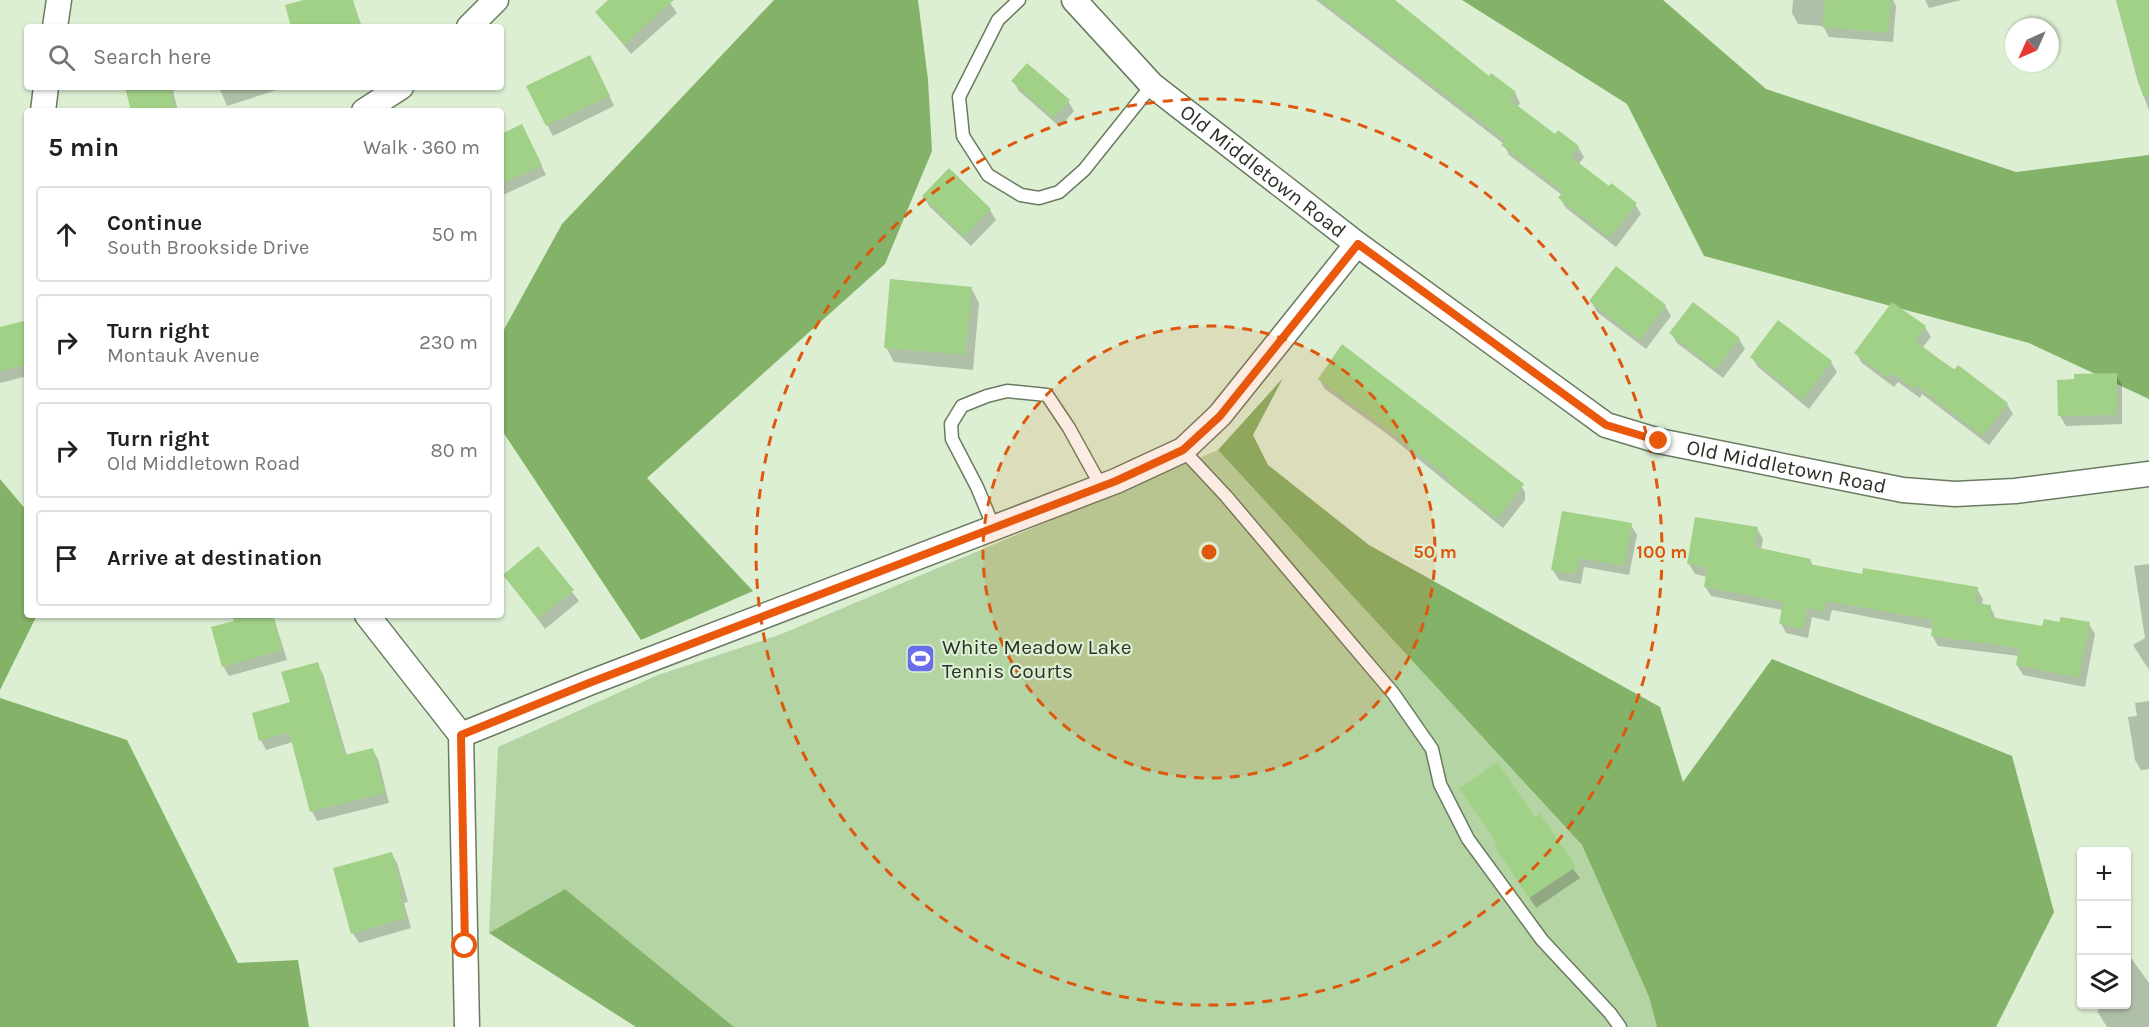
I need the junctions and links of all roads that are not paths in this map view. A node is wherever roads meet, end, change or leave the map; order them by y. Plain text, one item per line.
1 (58, 0) edge
2 (496, 0) edge
3 (1019, 0) edge
4 (1074, 0) edge
5 (55, 24) edge
6 (472, 24) edge
7 (1152, 86) junction
8 (46, 90) edge
9 (396, 90) edge
10 (43, 108) edge
11 (369, 108) edge
12 (1358, 244) junction
13 (1183, 450) junction
14 (2149, 474) edge
15 (1101, 486) junction
16 (994, 528) junction
17 (369, 618) edge
18 (461, 735) junction
19 (467, 1027) edge
20 (1620, 1027) edge

1 - 5 street
2 - 6 street
3 - 7 lane
4 - 7 street, Old Middletown Road
7 - 12 street, Old Middletown Road
8 - 10 street
9 - 11 street
12 - 13 street
12 - 14 street, Old Middletown Road
13 - 15 street
13 - 20 lane
15 - 16 street
15 - 16 lane
16 - 18 street
17 - 18 street
18 - 19 street

